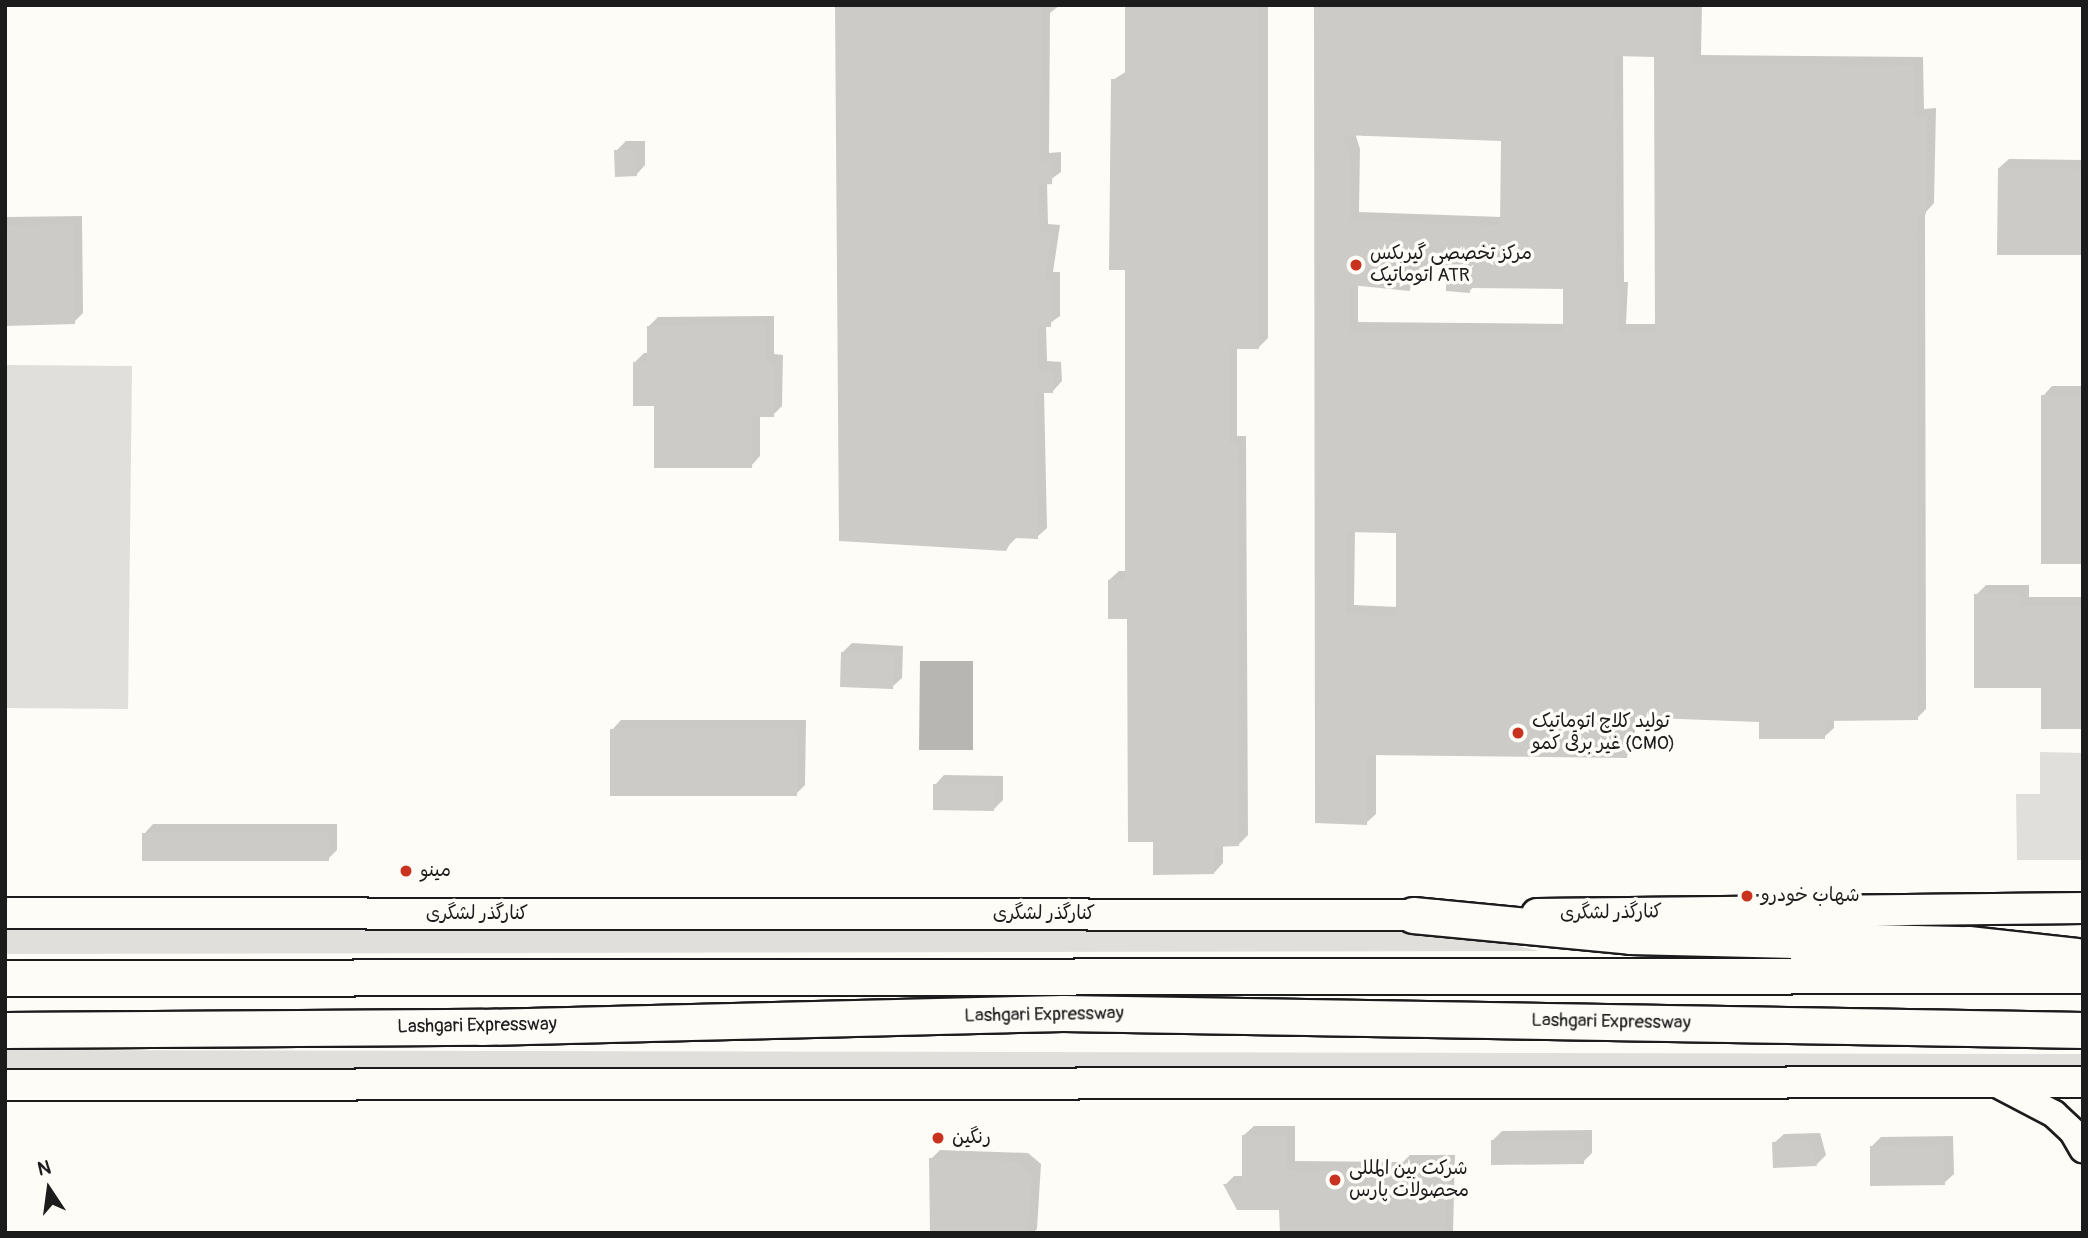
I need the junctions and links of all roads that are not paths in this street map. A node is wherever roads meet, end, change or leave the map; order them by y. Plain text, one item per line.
1 (2083, 908) edge
2 (5, 913) edge
3 (1413, 915) junction
4 (2083, 957) edge
5 (2083, 975) edge
6 (5, 978) edge
7 (5, 1030) edge
8 (2083, 1030) edge
9 (1993, 1082) junction
10 (2083, 1082) edge
11 (5, 1085) edge
12 (2083, 1149) edge

1 - 3 main road, کنارگذر لشگری
2 - 3 main road, کنارگذر لشگری
3 - 4 highway
5 - 6 highway, Lashgari Expressway
7 - 8 highway, Lashgari Expressway
9 - 10 main road
9 - 11 main road
9 - 12 street

